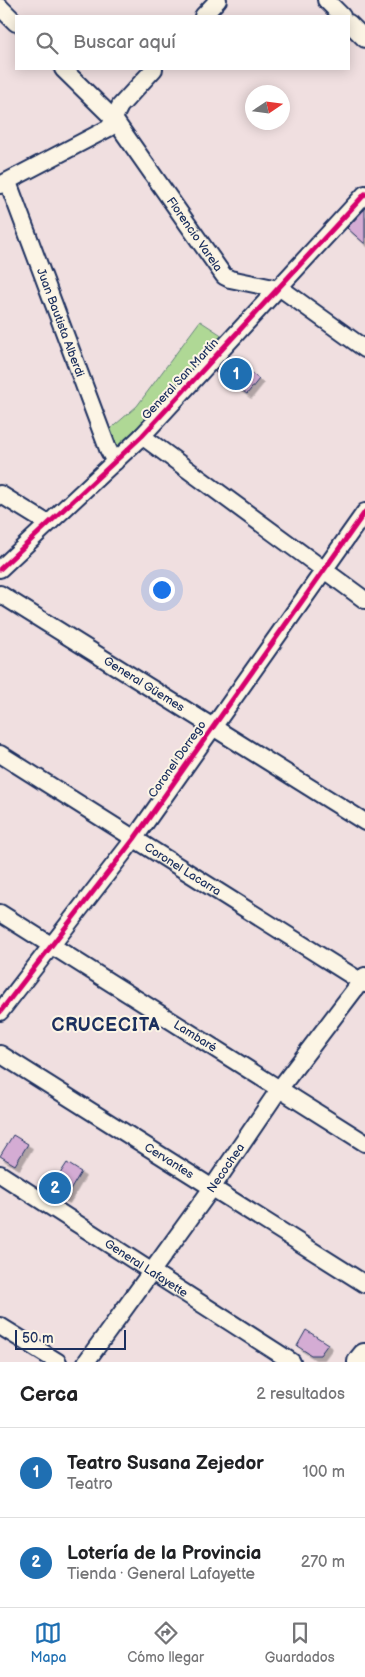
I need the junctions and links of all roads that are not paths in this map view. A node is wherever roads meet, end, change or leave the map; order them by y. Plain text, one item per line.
1 (218, 0) edge
2 (326, 0) edge
3 (0, 7) edge
4 (204, 15) edge
5 (341, 15) edge
6 (15, 22) edge
7 (350, 24) edge
8 (365, 39) edge
9 (64, 70) edge
10 (153, 70) edge
11 (114, 119) junction
12 (4, 183) edge
13 (365, 194) edge
14 (278, 288) junction
15 (365, 349) edge
16 (142, 436) junction
17 (115, 462) junction
18 (0, 494) edge
19 (365, 512) edge
20 (47, 523) junction
21 (0, 568) edge
22 (324, 570) junction
23 (0, 594) edge
24 (365, 600) edge
25 (212, 726) junction
26 (0, 754) edge
27 (365, 822) edge
28 (134, 838) junction
29 (0, 913) edge
30 (51, 946) junction
31 (364, 981) edge
32 (0, 1012) edge
33 (0, 1054) edge
34 (280, 1088) junction
35 (365, 1143) edge
36 (0, 1174) edge
37 (212, 1188) junction
38 (152, 1272) junction
39 (365, 1284) edge
40 (0, 1326) edge
41 (365, 1357) edge
42 (58, 1362) edge
43 (86, 1362) edge
44 (292, 1362) edge
45 (360, 1362) edge

1 - 4 street
2 - 5 street
3 - 6 street
7 - 8 street
9 - 11 street, Florencio Varela
10 - 11 street
11 - 12 street
11 - 14 street, Florencio Varela
12 - 17 street, Juan Bautista Alberdi
13 - 14 street, General San Martín
14 - 15 street, Florencio Varela
14 - 16 street, General San Martín
16 - 17 street, General San Martín
16 - 22 street
17 - 20 street, General San Martín
18 - 20 street
19 - 22 street, Coronel Dorrego
20 - 21 street, General San Martín
22 - 24 street
22 - 25 street, Coronel Dorrego
23 - 25 street, General Güemes
25 - 27 street, General Güemes
25 - 28 street, Coronel Dorrego
26 - 28 street, Coronel Lacarra
28 - 30 street, Coronel Dorrego
28 - 31 street, Coronel Lacarra
29 - 30 street, Lambaré
30 - 32 street, Coronel Dorrego
30 - 34 street, Lambaré
31 - 34 street, Necochea
33 - 37 street, Cervantes
34 - 35 street, Lambaré
34 - 37 street, Necochea
36 - 38 street, General Lafayette
37 - 38 street, Necochea
37 - 39 street, Cervantes
38 - 43 street, Necochea
38 - 44 street, General Lafayette
40 - 42 street
41 - 45 main road

